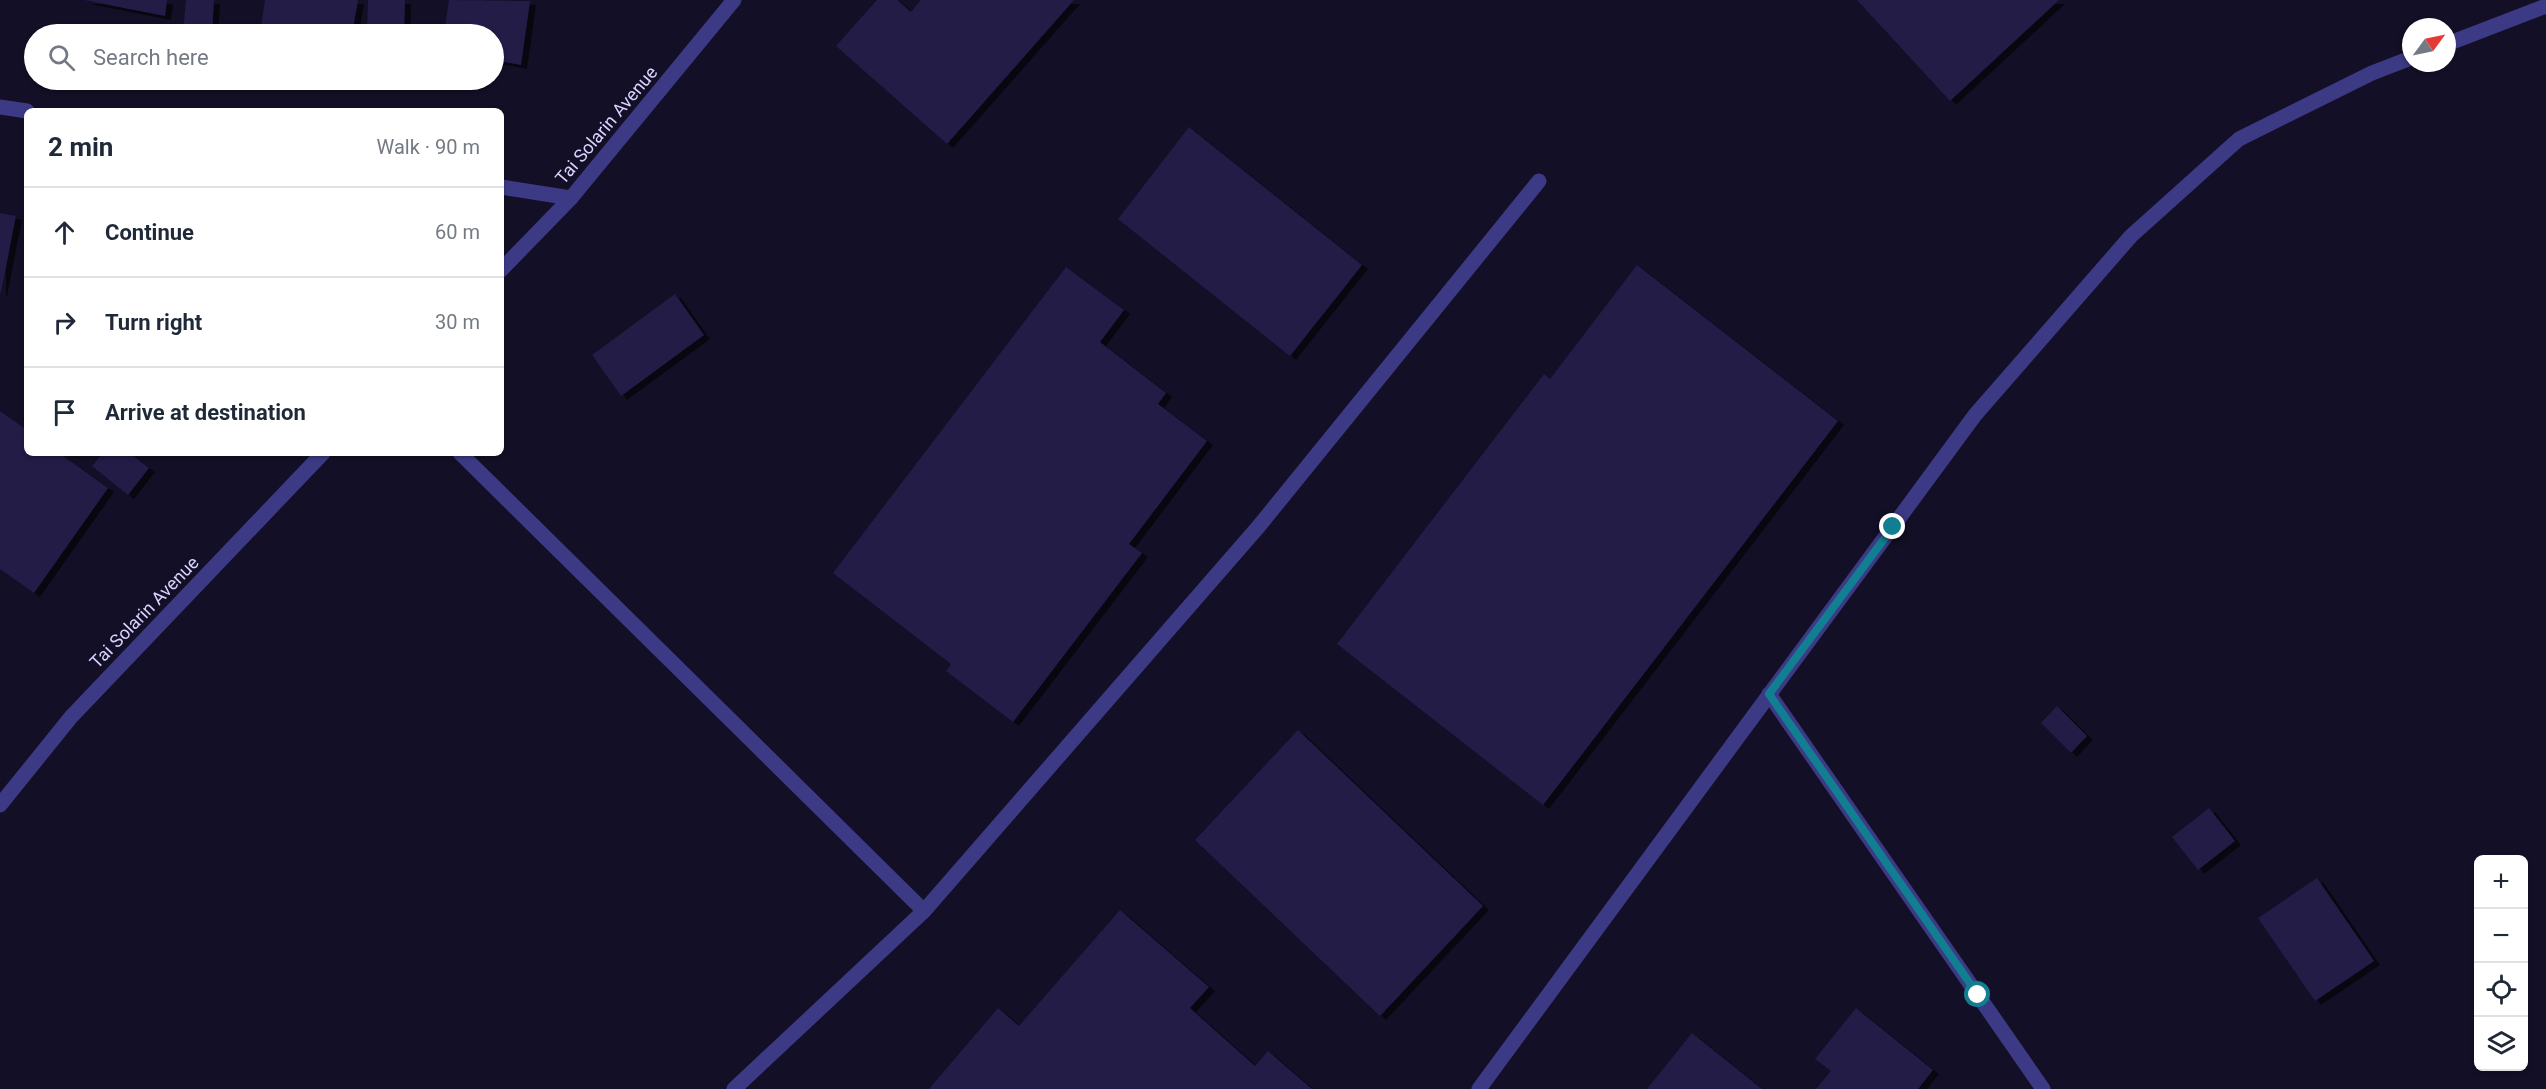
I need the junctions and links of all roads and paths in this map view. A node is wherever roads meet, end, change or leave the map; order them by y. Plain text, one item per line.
1 (734, 0) edge
2 (2546, 6) edge
3 (2456, 41) edge
4 (2402, 61) edge
5 (0, 107) edge
6 (24, 111) edge
7 (1539, 181) dead end
8 (504, 187) edge
9 (572, 198) junction
10 (504, 267) edge
11 (320, 456) edge
12 (463, 456) edge
13 (1769, 694) junction
14 (0, 805) edge
15 (924, 911) junction
16 (734, 1089) edge
17 (1479, 1089) edge
18 (2043, 1089) edge

1 - 9 street, Tai Solarin Avenue
2 - 3 street
4 - 13 street
5 - 6 street
7 - 15 street
8 - 9 street
9 - 10 street, Tai Solarin Avenue
11 - 14 street, Tai Solarin Avenue
12 - 15 street
13 - 17 street
13 - 18 street
15 - 16 street

